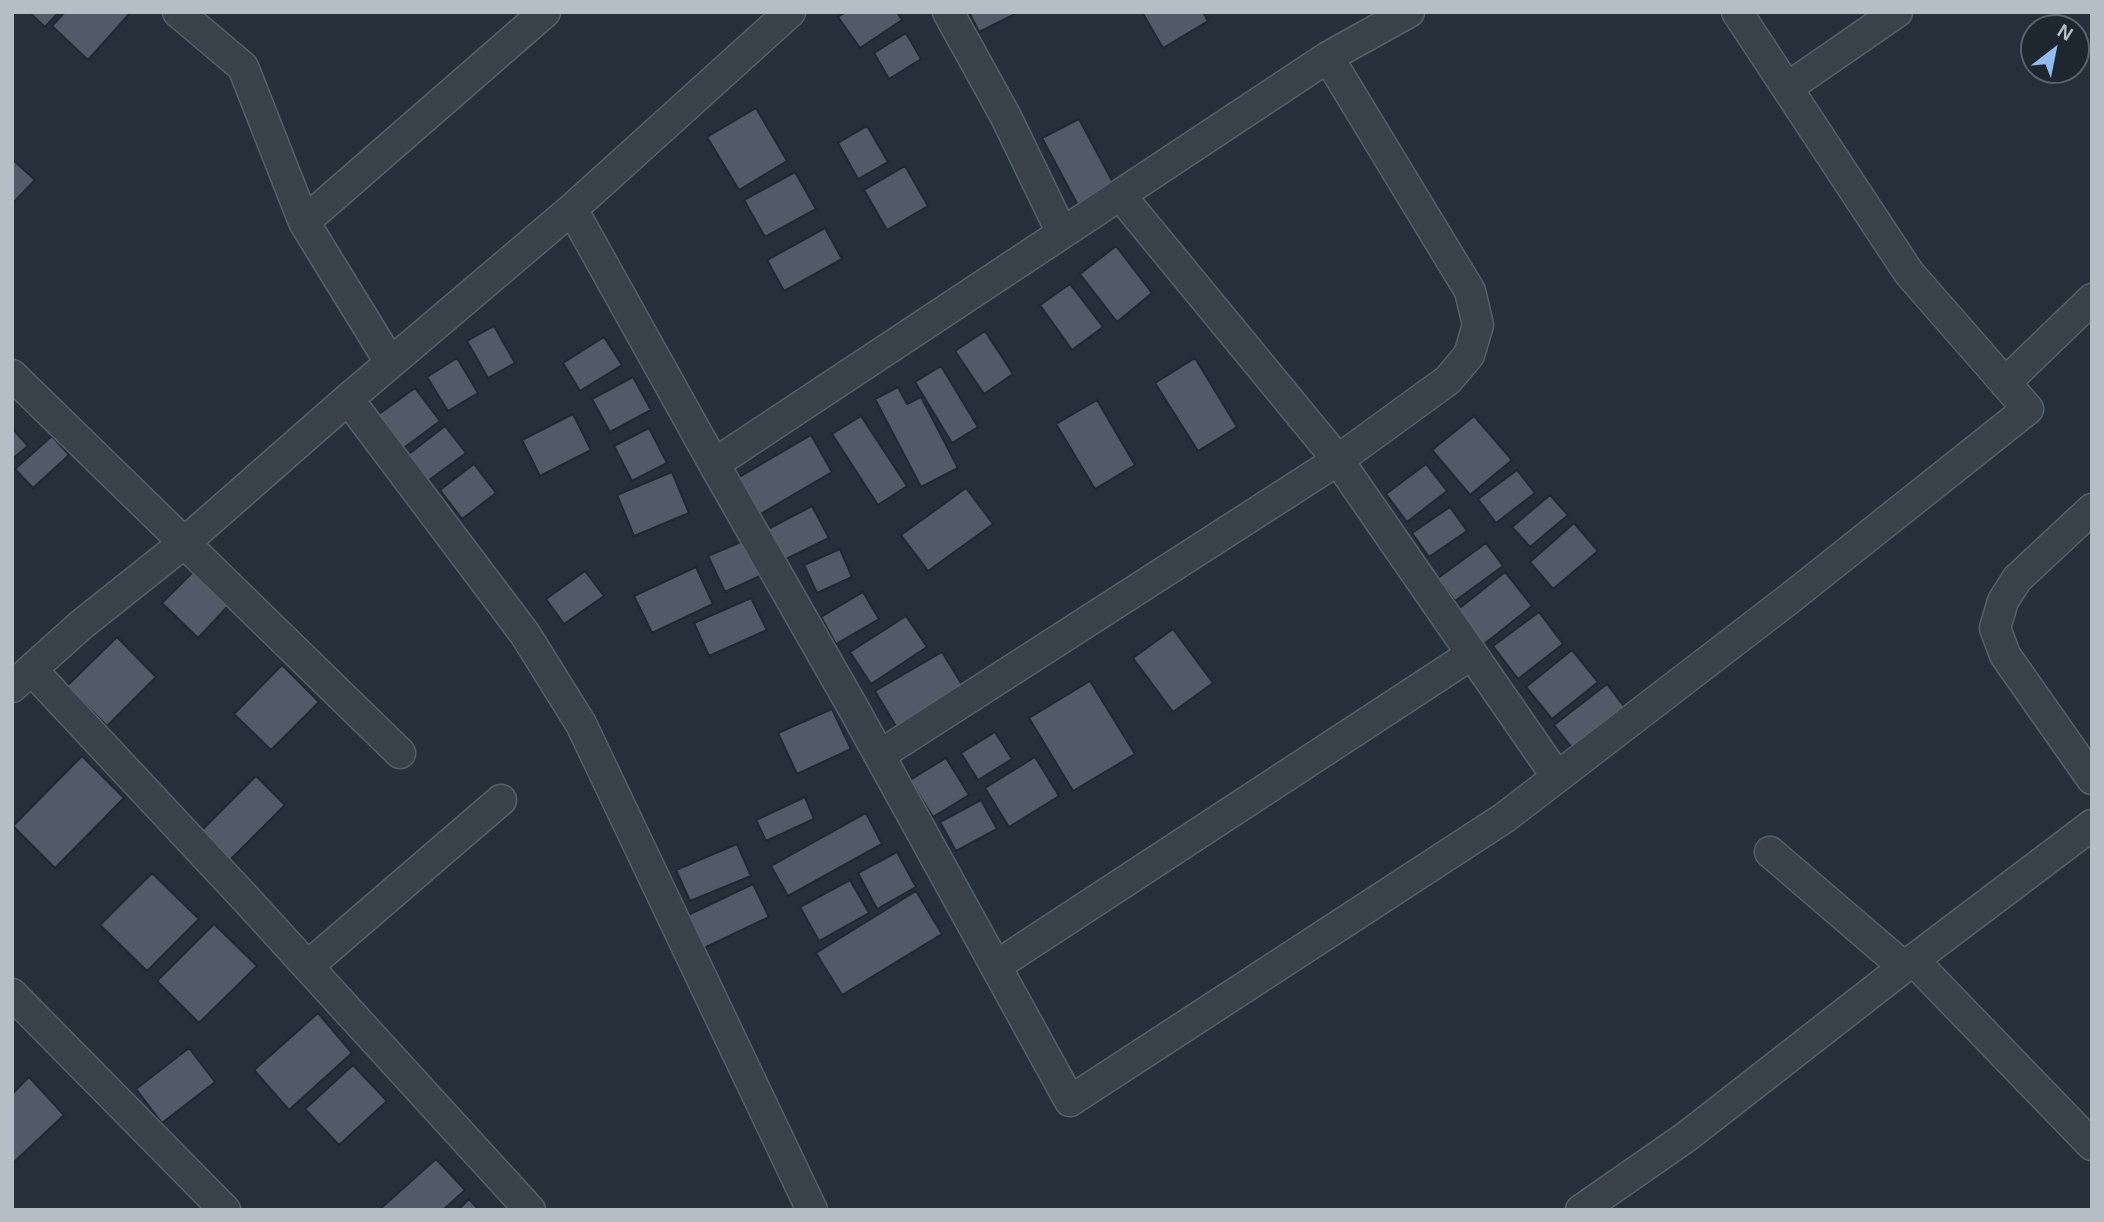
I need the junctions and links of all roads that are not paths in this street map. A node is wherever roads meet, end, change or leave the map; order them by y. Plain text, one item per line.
1 (178, 12) edge
2 (545, 12) edge
3 (790, 12) edge
4 (948, 12) edge
5 (1409, 12) edge
6 (1737, 12) edge
7 (1897, 12) edge
8 (1328, 57) junction
9 (1787, 88) junction
10 (1120, 195) junction
11 (572, 209) junction
12 (304, 222) junction
13 (1062, 233) junction
14 (2092, 299) edge
15 (390, 362) junction
16 (12, 375) edge
17 (2005, 383) junction
18 (348, 398) junction
19 (1338, 460) junction
20 (714, 464) junction
21 (2092, 509) edge
22 (184, 543) junction
23 (1472, 654) junction
24 (19, 677) edge
25 (400, 752) dead end
26 (880, 755) junction
27 (1557, 777) junction
28 (2092, 779) edge
29 (501, 800) dead end
30 (2092, 825) edge
31 (1770, 852) dead end
32 (1908, 963) junction
33 (308, 966) junction
34 (996, 966) junction
35 (12, 994) edge
36 (2092, 1145) edge
37 (225, 1210) edge
38 (530, 1210) edge
39 (812, 1210) edge
40 (1581, 1210) edge

1 - 12 street
2 - 12 street
3 - 11 street
4 - 13 street
5 - 8 street
6 - 9 street
7 - 9 street
8 - 10 street
8 - 19 street
9 - 17 street
10 - 13 street
10 - 19 street
11 - 15 street
11 - 20 street
12 - 15 street
13 - 20 street
14 - 17 street
15 - 18 street
16 - 22 street
17 - 27 street
18 - 22 street
18 - 39 street
19 - 23 street
19 - 26 street
20 - 26 street
21 - 28 street
22 - 24 street
22 - 25 street
23 - 27 street
23 - 34 street
24 - 33 street
26 - 34 street
27 - 34 street
29 - 33 street
30 - 32 street
31 - 32 street
32 - 36 street
32 - 40 street
33 - 38 street
35 - 37 street

